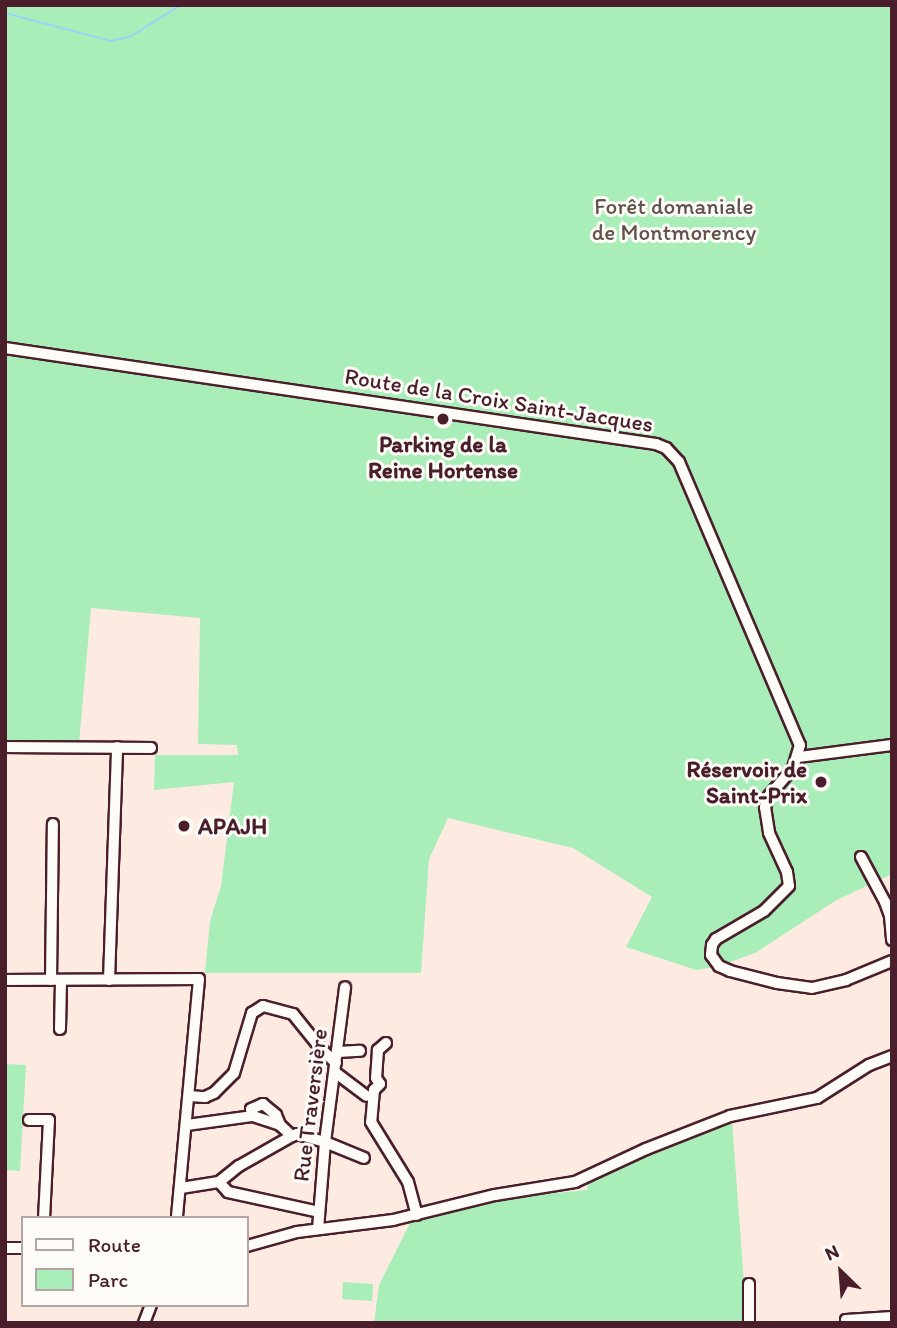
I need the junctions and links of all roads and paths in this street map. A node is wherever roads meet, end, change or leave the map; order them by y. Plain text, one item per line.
1 (5, 348) edge
2 (892, 745) edge
3 (5, 747) edge
4 (117, 747) junction
5 (151, 748) dead end
6 (799, 757) junction
7 (53, 824) dead end
8 (861, 858) dead end
9 (892, 940) edge
10 (892, 961) edge
11 (5, 980) edge
12 (56, 980) junction
13 (109, 980) junction
14 (345, 987) dead end
15 (60, 1029) dead end
16 (386, 1043) dead end
17 (360, 1051) dead end
18 (892, 1056) edge
19 (337, 1063) junction
20 (189, 1096) junction
21 (366, 1096) dead end
22 (29, 1120) dead end
23 (187, 1125) junction
24 (292, 1136) junction
25 (325, 1142) junction
26 (363, 1158) dead end
27 (219, 1182) junction
28 (181, 1188) junction
29 (297, 1209) junction
30 (319, 1212) junction
31 (417, 1215) junction
32 (44, 1216) edge
33 (177, 1216) edge
34 (318, 1228) junction
35 (298, 1232) junction
36 (248, 1246) edge
37 (749, 1284) dead end
38 (892, 1317) edge
39 (749, 1323) edge
40 (846, 1323) edge

1 - 6 street, Route de la Croix Saint-Jacques
2 - 6 street
3 - 4 street
4 - 5 street
4 - 13 street
6 - 10 street
7 - 12 street
8 - 9 street
11 - 12 street
12 - 13 street
12 - 15 street
13 - 20 street
14 - 19 street, Rue Traversière
16 - 31 street
17 - 19 street
18 - 31 street
19 - 20 street
19 - 21 street
19 - 25 street, Rue Traversière
20 - 23 street
22 - 32 street
23 - 24 street
23 - 28 street
24 - 25 street
24 - 27 street
25 - 26 street
25 - 30 street, Rue Traversière
27 - 28 street
27 - 29 street
28 - 33 street
29 - 30 street
29 - 35 street
30 - 34 street, Rue Traversière
31 - 34 street
34 - 35 street
35 - 36 street
37 - 39 street
38 - 40 street

